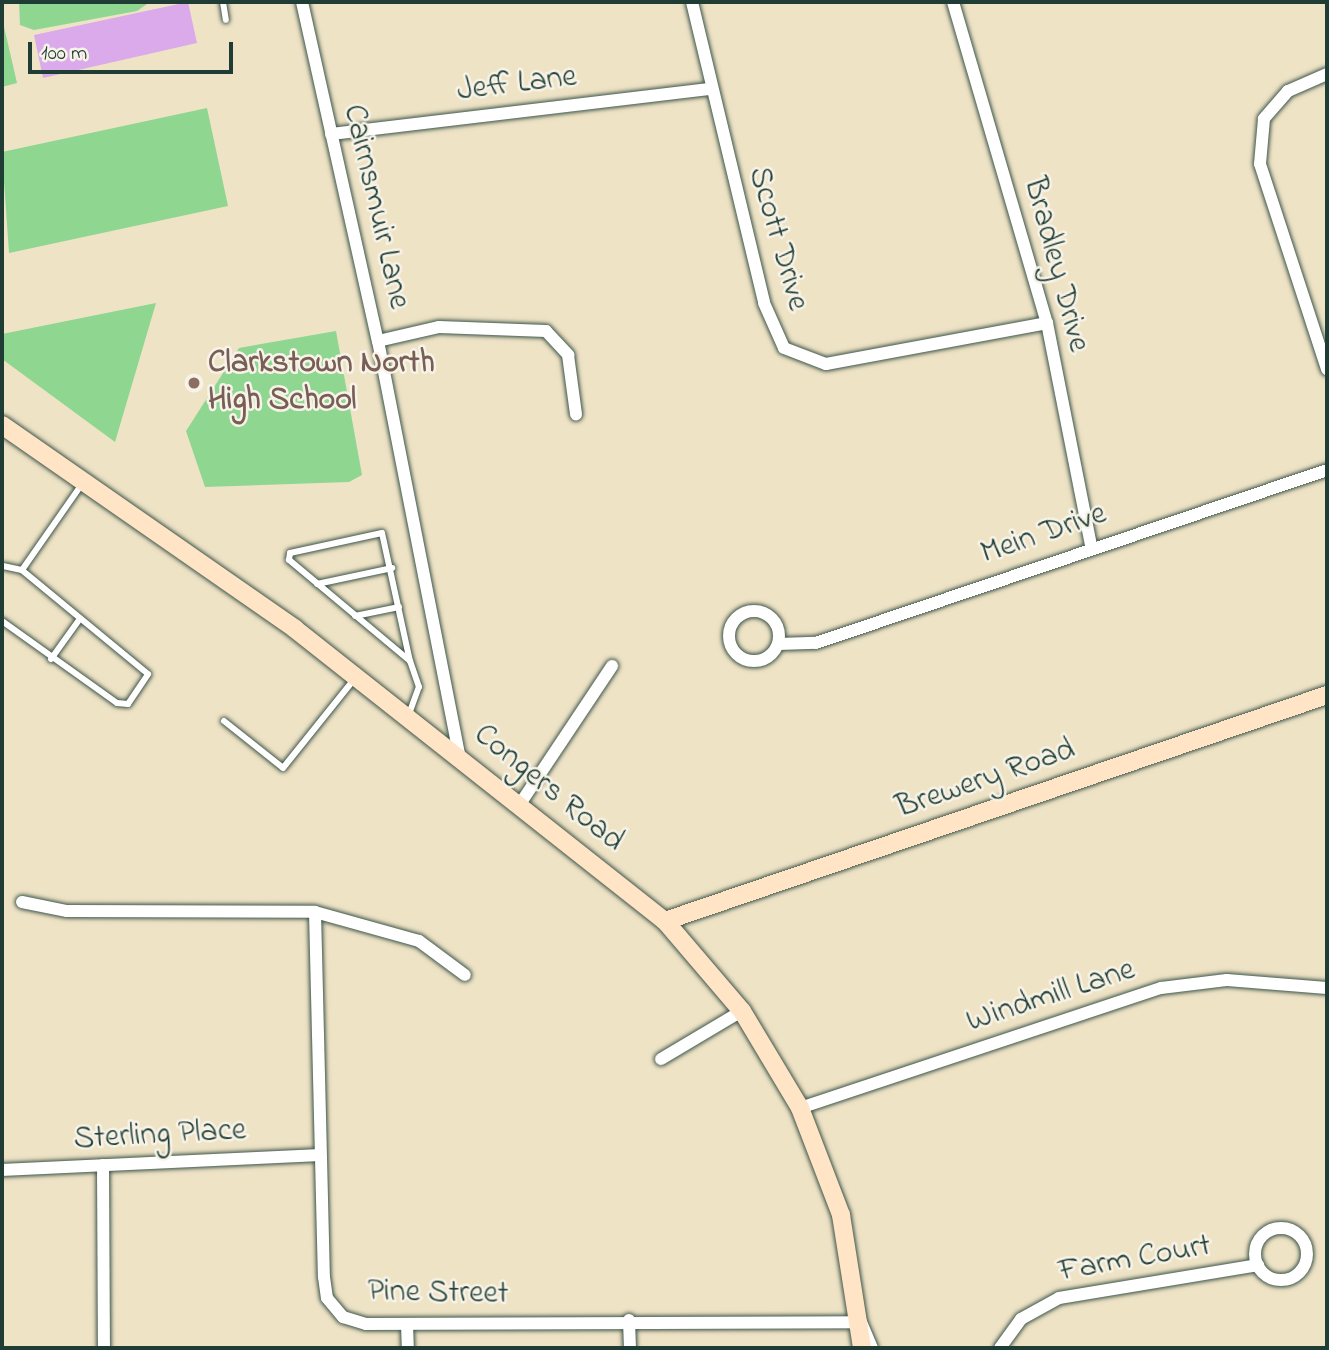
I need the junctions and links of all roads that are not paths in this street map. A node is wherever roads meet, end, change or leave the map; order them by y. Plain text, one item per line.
1 (223, 2) edge
2 (302, 2) edge
3 (692, 2) edge
4 (953, 2) edge
5 (226, 20) dead end
6 (1327, 74) edge
7 (709, 89) junction
8 (331, 134) junction
9 (1047, 323) junction
10 (378, 341) junction
11 (1327, 369) edge
12 (576, 414) dead end
13 (2, 425) edge
14 (1327, 470) edge
15 (84, 481) junction
16 (1091, 546) junction
17 (2, 567) edge
18 (392, 568) junction
19 (22, 570) junction
20 (317, 584) junction
21 (399, 607) junction
22 (355, 616) junction
23 (79, 620) junction
24 (2, 621) edge
25 (778, 644) junction
26 (51, 659) junction
27 (410, 661) junction
28 (612, 666) dead end
29 (357, 676) junction
30 (1327, 695) edge
31 (408, 716) junction
32 (224, 720) dead end
33 (459, 754) junction
34 (520, 804) junction
35 (22, 902) dead end
36 (315, 912) junction
37 (664, 921) junction
38 (465, 975) dead end
39 (1327, 988) edge
40 (742, 1011) junction
41 (661, 1059) dead end
42 (800, 1108) junction
43 (320, 1156) junction
44 (103, 1165) junction
45 (2, 1170) edge
46 (1258, 1265) junction
47 (629, 1320) junction
48 (861, 1322) junction
49 (407, 1324) junction
50 (104, 1348) edge
51 (408, 1348) edge
52 (630, 1348) edge
53 (862, 1348) edge
54 (872, 1348) edge
55 (1000, 1348) edge

1 - 5 lane
2 - 8 street, Cairnsmuir Lane
3 - 7 street, Scott Drive
4 - 9 street, Bradley Drive
6 - 11 street
7 - 8 street, Jeff Lane
7 - 9 street, Scott Drive
8 - 10 street, Cairnsmuir Lane
9 - 16 street, Bradley Drive
10 - 12 street
10 - 33 street, Cairnsmuir Lane
13 - 15 street, Congers Road
14 - 16 street, Mein Drive
15 - 19 lane
15 - 29 street, Congers Road
16 - 25 street, Mein Drive
17 - 19 lane
18 - 20 lane
18 - 20 lane
18 - 21 lane
19 - 23 lane
20 - 22 lane
21 - 22 lane
21 - 27 lane
22 - 27 lane
23 - 26 lane
23 - 26 lane
24 - 26 lane
25 - 25 street
27 - 31 lane
28 - 34 street
29 - 31 street, Congers Road
29 - 32 lane
30 - 37 street, Brewery Road
31 - 33 street, Congers Road
33 - 34 street, Congers Road
34 - 37 street, Congers Road
35 - 36 street
36 - 38 street
36 - 43 street, Pine Street
37 - 40 street, Congers Road
39 - 42 street, Windmill Lane
40 - 41 street
40 - 42 street, Congers Road
42 - 48 street, Congers Road
43 - 44 street, Sterling Place
43 - 49 street, Pine Street
44 - 45 street, Sterling Place
44 - 50 street
46 - 46 street, Farm Court
46 - 55 street, Farm Court
47 - 48 street, Pine Street
47 - 49 street, Pine Street
47 - 52 street
48 - 53 street, Congers Road
48 - 54 street
49 - 51 street

